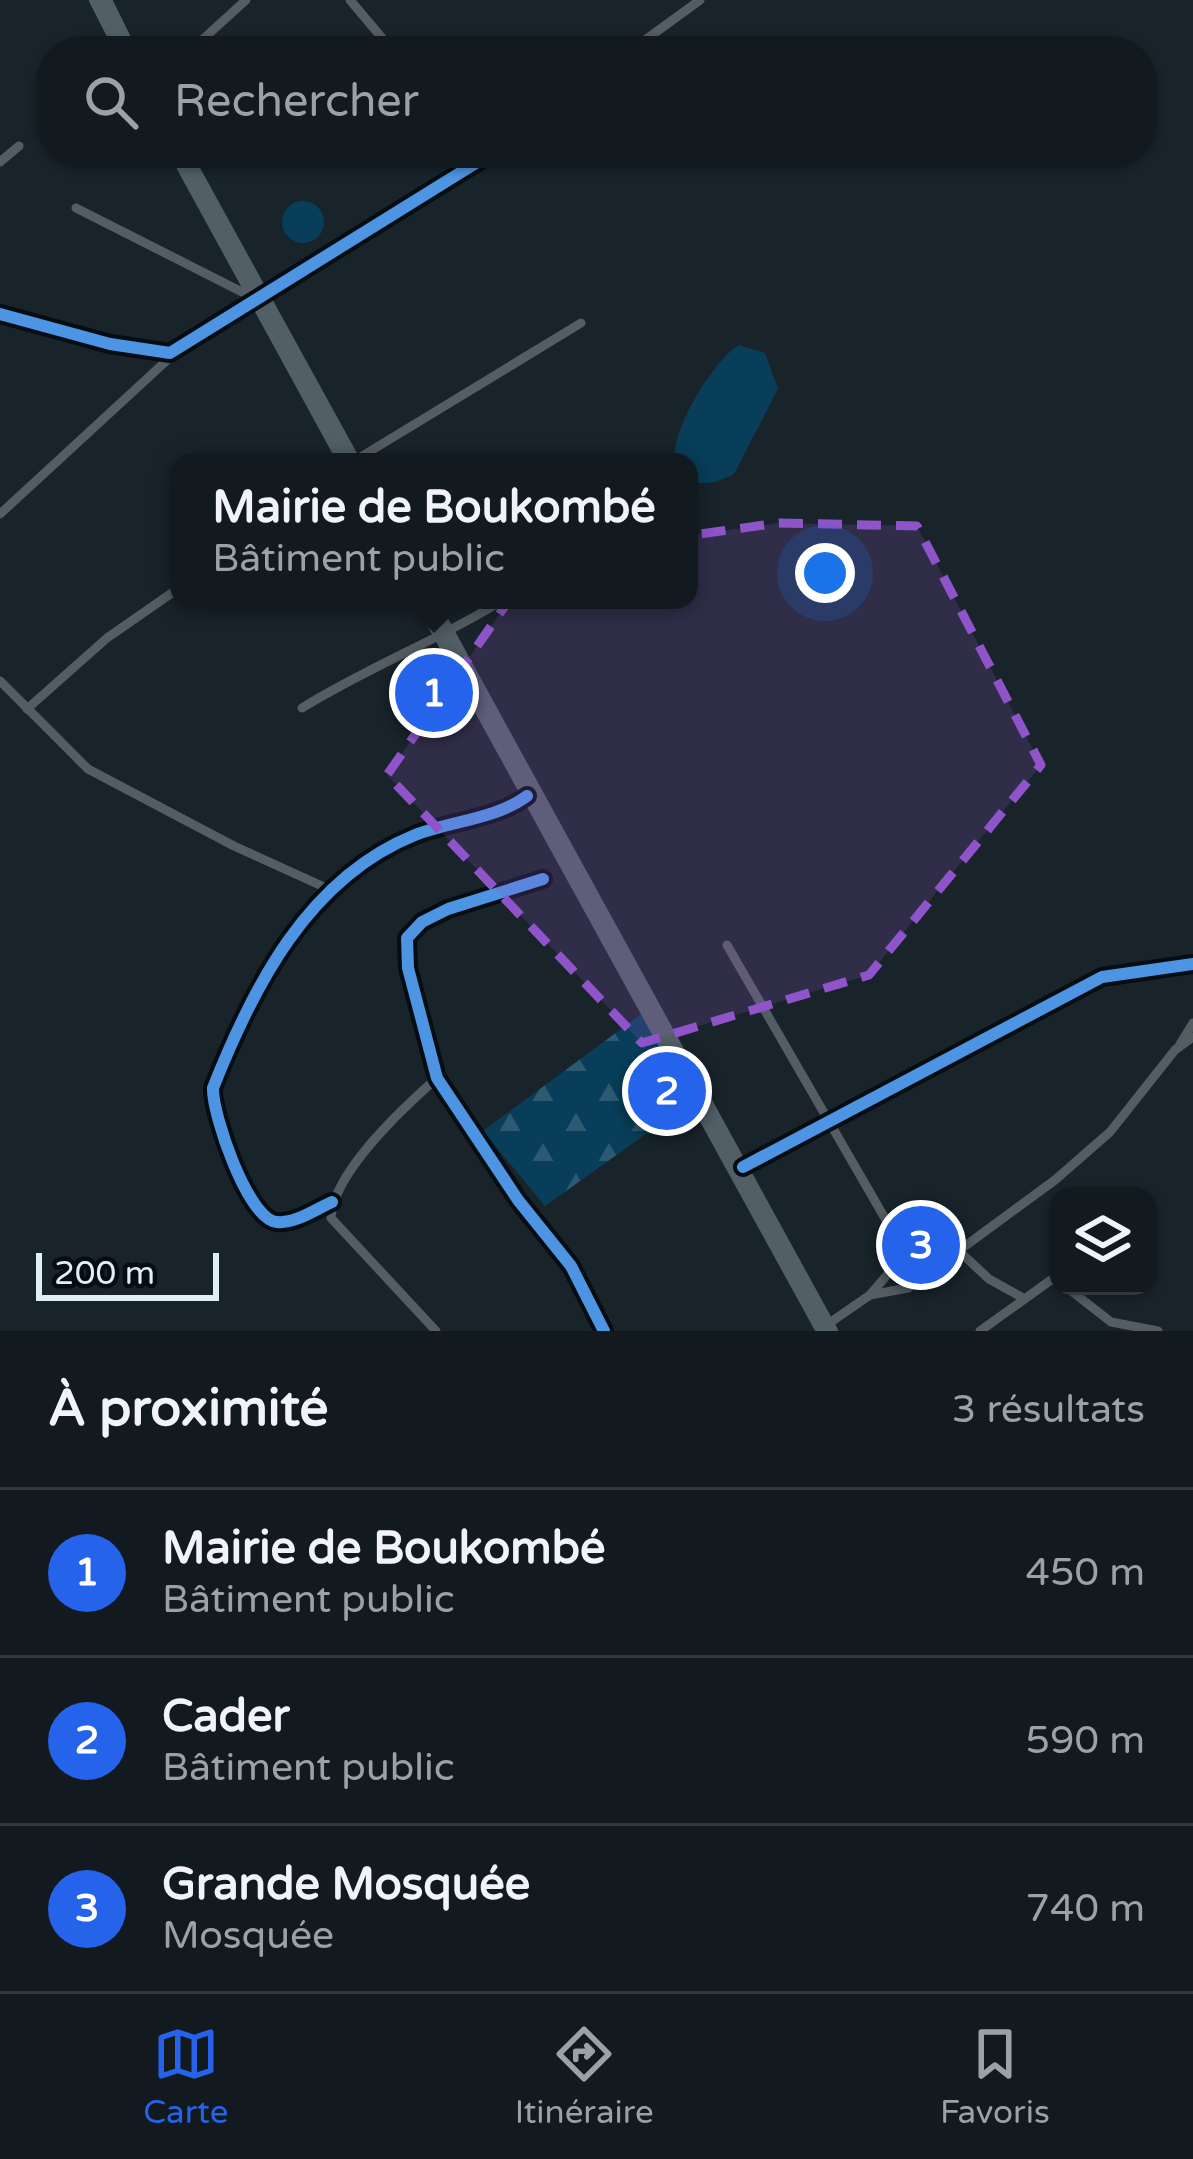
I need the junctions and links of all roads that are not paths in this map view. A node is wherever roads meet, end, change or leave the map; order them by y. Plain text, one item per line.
1 (95, 0) edge
2 (106, 0) edge
3 (246, 0) edge
4 (350, 0) edge
5 (700, 0) edge
6 (113, 36) edge
7 (124, 36) edge
8 (206, 36) edge
9 (380, 36) edge
10 (651, 36) edge
11 (19, 146) dead end
12 (0, 162) edge
13 (183, 168) edge
14 (192, 168) edge
15 (462, 168) edge
16 (470, 168) edge
17 (464, 172) junction
18 (76, 208) dead end
19 (252, 294) junction
20 (0, 314) edge
21 (581, 322) dead end
22 (180, 349) junction
23 (339, 453) edge
24 (349, 453) edge
25 (367, 453) edge
26 (0, 514) edge
27 (170, 594) edge
28 (426, 609) edge
29 (434, 609) edge
30 (490, 609) edge
31 (442, 631) junction
32 (0, 681) edge
33 (302, 708) dead end
34 (27, 709) junction
35 (523, 780) junction
36 (543, 879) dead end
37 (333, 891) junction
38 (727, 945) dead end
39 (1193, 964) edge
40 (1193, 1023) edge
41 (1193, 1037) edge
42 (1178, 1048) junction
43 (437, 1078) junction
44 (827, 1124) junction
45 (743, 1166) junction
46 (1049, 1184) junction
47 (1052, 1187) edge
48 (332, 1202) junction
49 (959, 1251) junction
50 (902, 1256) junction
51 (920, 1279) junction
52 (1049, 1283) edge
53 (870, 1294) junction
54 (1077, 1295) edge
55 (1023, 1298) junction
56 (823, 1329) edge
57 (436, 1331) edge
58 (604, 1331) edge
59 (980, 1331) edge
60 (1159, 1331) edge

1 - 6 main road
2 - 7 main road
3 - 8 street
4 - 9 street
5 - 10 street
11 - 12 street
13 - 19 main road
14 - 19 main road
15 - 17 street
16 - 17 street
17 - 19 street
18 - 19 street
19 - 22 street
19 - 23 main road
19 - 24 main road
20 - 22 street
21 - 25 street
22 - 26 street
27 - 34 street
28 - 31 main road
29 - 31 main road
30 - 31 street
31 - 33 street
31 - 35 main road
32 - 34 street
34 - 37 street
35 - 37 street
35 - 45 main road
35 - 56 main road
36 - 43 street
37 - 48 street
38 - 44 street
39 - 44 street
40 - 42 street
41 - 42 street
42 - 46 street
43 - 48 street
43 - 58 street
44 - 45 street
44 - 50 street
45 - 56 main road
46 - 47 street
46 - 49 street
48 - 57 street
49 - 51 street
49 - 55 street
50 - 51 street
50 - 53 street
51 - 53 street
52 - 55 street
53 - 56 street
54 - 60 street
55 - 59 street

